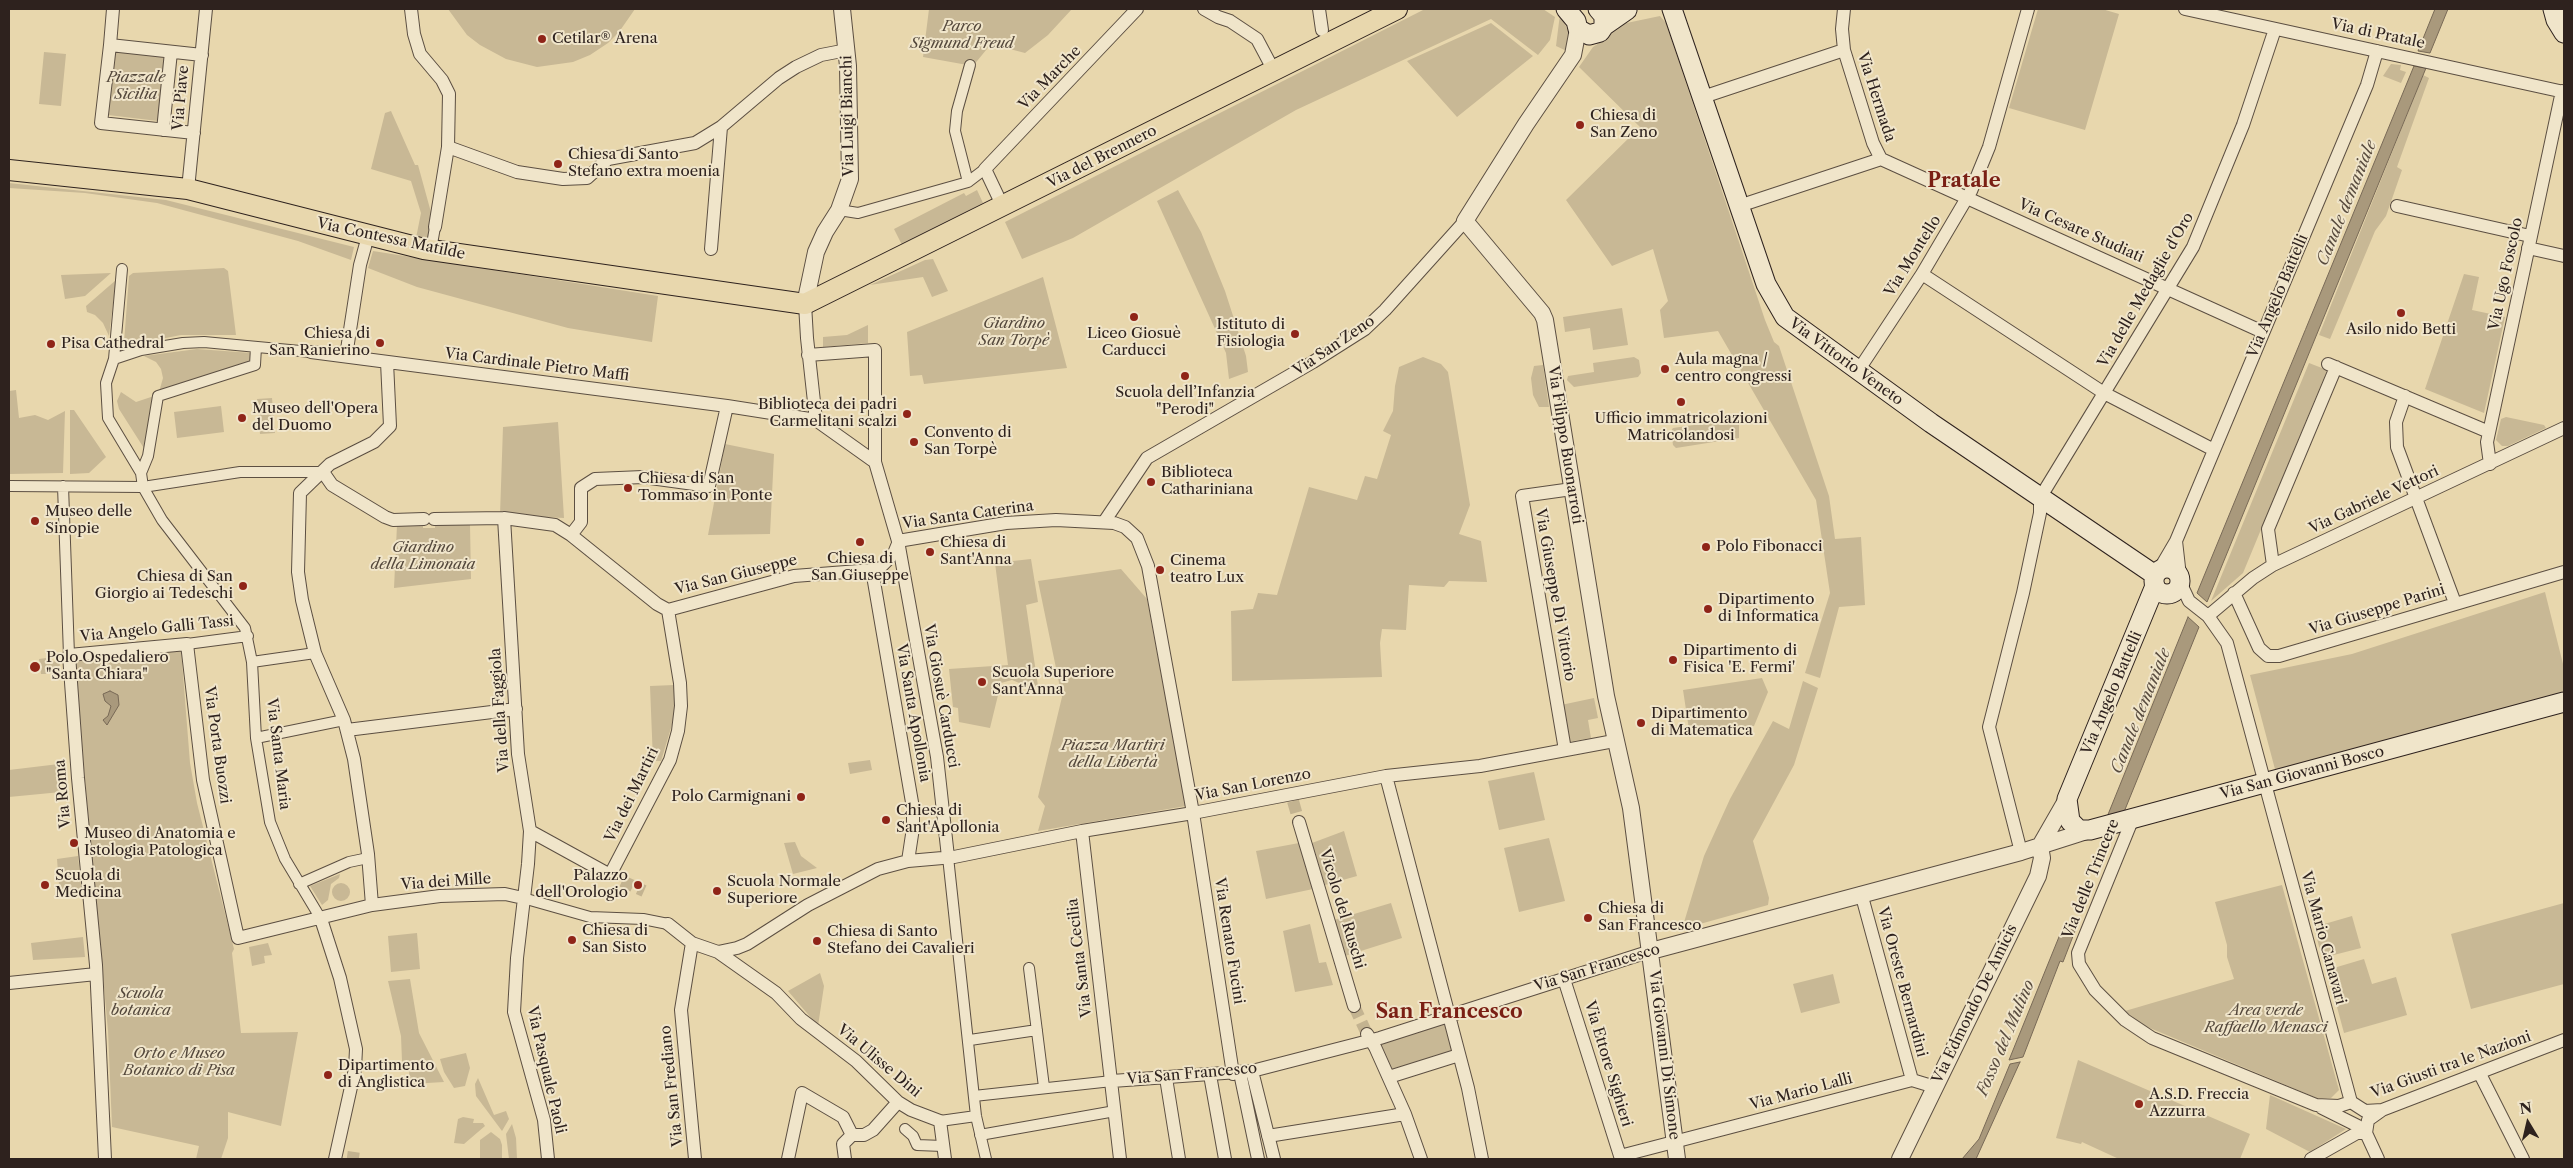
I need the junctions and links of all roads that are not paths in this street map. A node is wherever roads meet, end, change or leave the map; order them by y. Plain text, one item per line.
1 (113, 9) edge
2 (206, 9) edge
3 (412, 9) edge
4 (842, 9) edge
5 (1138, 9) edge
6 (1204, 9) edge
7 (1319, 9) edge
8 (1397, 9) edge
9 (1630, 9) edge
10 (1672, 9) edge
11 (1844, 9) edge
12 (2028, 9) edge
13 (2185, 9) edge
14 (1588, 18) edge
15 (2275, 29) junction
16 (1322, 30) dead end
17 (110, 45) junction
18 (847, 50) junction
19 (1844, 50) junction
20 (2377, 51) junction
21 (171, 52) junction
22 (202, 55) junction
23 (970, 65) dead end
24 (1274, 71) junction
25 (2563, 92) edge
26 (1702, 97) junction
27 (721, 127) junction
28 (162, 130) junction
29 (194, 134) junction
30 (448, 147) junction
31 (1881, 159) junction
32 (986, 169) junction
33 (9, 170) edge
34 (968, 182) junction
35 (188, 189) junction
36 (1967, 198) junction
37 (1739, 206) junction
38 (2397, 206) dead end
39 (1003, 207) junction
40 (839, 210) junction
41 (1465, 221) junction
42 (435, 227) joint
43 (368, 236) junction
44 (2529, 242) junction
45 (711, 248) dead end
46 (431, 250) junction
47 (2564, 256) edge
48 (122, 269) dead end
49 (1922, 274) junction
50 (2169, 289) junction
51 (805, 304) junction
52 (2263, 332) junction
53 (254, 347) junction
54 (311, 352) joint
55 (808, 355) junction
56 (346, 356) junction
57 (114, 359) junction
58 (387, 362) junction
59 (1858, 371) junction
60 (2104, 393) junction
61 (2405, 396) junction
62 (727, 406) junction
63 (816, 420) junction
64 (2564, 428) edge
65 (2489, 432) junction
66 (2214, 450) junction
67 (875, 462) junction
68 (2490, 464) junction
69 (323, 472) junction
70 (141, 473) junction
71 (9, 486) edge
72 (63, 486) junction
73 (143, 487) junction
74 (1572, 488) junction
75 (2417, 497) junction
76 (2040, 498) junction
77 (504, 518) junction
78 (1104, 522) junction
79 (571, 535) junction
80 (898, 541) junction
81 (2176, 541) junction
82 (2273, 565) junction
83 (872, 570) junction
84 (2564, 572) edge
85 (2157, 577) junction
86 (2180, 580) junction
87 (2234, 593) junction
88 (2455, 603) junction
89 (668, 610) junction
90 (2208, 616) junction
91 (248, 636) junction
92 (187, 644) junction
93 (315, 653) junction
94 (69, 655) junction
95 (252, 662) junction
96 (2564, 702) edge
97 (516, 709) junction
98 (345, 725) junction
99 (256, 738) junction
100 (1614, 741) junction
101 (1565, 750) junction
102 (1386, 776) junction
103 (2264, 783) junction
104 (2067, 799) junction
105 (1193, 813) junction
106 (2127, 820) junction
107 (1299, 822) tunnel mouth
108 (2097, 829) junction
109 (530, 831) junction
110 (1082, 831) junction
111 (2040, 846) junction
112 (2021, 852) junction
113 (368, 858) junction
114 (948, 858) junction
115 (903, 863) junction
116 (299, 884) junction
117 (1861, 893) junction
118 (523, 898) junction
119 (372, 905) junction
120 (320, 919) junction
121 (668, 924) joint
122 (238, 938) joint
123 (692, 942) junction
124 (1651, 951) junction
125 (718, 952) junction
126 (1029, 968) dead end
127 (96, 974) junction
128 (1564, 979) junction
129 (9, 982) edge
130 (1354, 1006) tunnel mouth
131 (1449, 1015) junction
132 (1037, 1030) junction
133 (1369, 1037) junction
134 (970, 1040) junction
135 (2564, 1040) edge
136 (1459, 1055) junction
137 (1242, 1073) junction
138 (2480, 1074) junction
139 (1210, 1075) junction
140 (1166, 1078) junction
141 (1389, 1078) junction
142 (1912, 1080) junction
143 (1112, 1081) junction
144 (1044, 1087) junction
145 (1934, 1087) junction
146 (974, 1096) junction
147 (898, 1102) junction
148 (2351, 1102) junction
149 (2316, 1105) junction
150 (2382, 1110) junction
151 (1115, 1111) junction
152 (1406, 1114) junction
153 (976, 1116) junction
154 (940, 1121) junction
155 (905, 1129) dead end
156 (2366, 1133) junction
157 (852, 1135) junction
158 (980, 1135) junction
159 (1268, 1136) junction
160 (1675, 1142) junction
161 (943, 1146) junction
162 (339, 1157) edge
163 (1620, 1158) edge
164 (105, 1159) edge
165 (548, 1159) edge
166 (695, 1159) edge
167 (788, 1159) edge
168 (845, 1159) edge
169 (946, 1159) edge
170 (986, 1159) edge
171 (1120, 1159) edge
172 (1179, 1159) edge
173 (1226, 1159) edge
174 (1258, 1159) edge
175 (1274, 1159) edge
176 (1421, 1159) edge
177 (1482, 1159) edge
178 (1677, 1159) edge
179 (1900, 1159) edge
180 (2311, 1159) edge
181 (2378, 1159) edge
182 (2523, 1159) edge

1 - 17 street
2 - 22 street, Via Piave
3 - 30 street
4 - 18 street, Via Luigi Bianchi
5 - 32 street, Via Marche
6 - 24 street
7 - 16 street
8 - 24 main road, Via del Brennero
9 - 14 main road
10 - 26 main road, Via Vittorio Veneto
11 - 19 street, Via Hermada
12 - 36 street, Via Montello
13 - 15 street, Via di Pratale
14 - 41 street, Via San Zeno
15 - 20 street, Via di Pratale
15 - 50 street, Via delle Medaglie d'Oro
17 - 21 street
17 - 28 street
18 - 27 street
18 - 40 street, Via Luigi Bianchi
19 - 26 street
19 - 31 street, Via Hermada
20 - 25 street, Via di Pratale
20 - 52 street, Via Angelo Battelli
21 - 22 street
21 - 28 street
22 - 29 street, Via Piave
23 - 34 street
24 - 39 main road, Via del Brennero
25 - 44 street, Via Ugo Foscolo
26 - 37 main road, Via Vittorio Veneto
27 - 30 street
27 - 45 street
28 - 29 street
29 - 35 street, Via Piave
30 - 42 street
31 - 36 street, Via Hermada
31 - 37 street
32 - 34 street, Via Marche
32 - 39 street
33 - 35 main road, Via Contessa Matilde
34 - 40 street, Via Marche
35 - 43 main road, Via Contessa Matilde
36 - 49 street, Via Montello
36 - 50 street, Via Cesare Studiati
37 - 59 main road, Via Vittorio Veneto
38 - 44 street
39 - 51 main road, Via del Brennero
40 - 51 street, Via Luigi Bianchi
41 - 74 street, Via Filippo Buonarroti
41 - 78 street, Via San Zeno
42 - 46 street
43 - 46 main road, Via Contessa Matilde
43 - 56 street
44 - 47 street
44 - 65 street, Via Ugo Foscolo
46 - 51 main road, Via Contessa Matilde
48 - 57 street
49 - 59 street, Via Montello
49 - 60 street
50 - 52 street, Via Cesare Studiati
50 - 60 street, Via delle Medaglie d'Oro
51 - 55 street
52 - 66 street, Via Angelo Battelli
53 - 54 street, Via Cardinale Pietro Maffi
53 - 57 street, Via Cardinale Pietro Maffi
53 - 70 street
54 - 56 street, Via Cardinale Pietro Maffi
55 - 63 street
55 - 67 street, Via Giosuè Carducci
56 - 58 street, Via Cardinale Pietro Maffi
57 - 70 street
58 - 62 street, Via Cardinale Pietro Maffi
58 - 69 street
59 - 76 main road, Via Vittorio Veneto
60 - 66 street
60 - 76 street, Via delle Medaglie d'Oro
61 - 65 street
61 - 75 street
61 - 82 street
62 - 63 street, Via Cardinale Pietro Maffi
62 - 79 street
63 - 67 street
64 - 68 street, Via Gabriele Vettori
65 - 68 street, Via Ugo Foscolo
66 - 81 street, Via Angelo Battelli
67 - 80 street, Via Giosuè Carducci
68 - 75 street, Via Gabriele Vettori
69 - 73 street
69 - 77 street
69 - 93 street
70 - 73 street
71 - 72 street
72 - 73 street
72 - 94 street, Via Roma
73 - 91 street, Via Santa Maria
74 - 100 street, Via Filippo Buonarroti
74 - 101 street, Via Giuseppe Di Vittorio
75 - 82 street, Via Gabriele Vettori
75 - 88 street
76 - 85 main road, Via Vittorio Veneto
76 - 112 street
77 - 79 street
77 - 97 street, Via della Faggiola
78 - 80 street, Via Santa Caterina
78 - 105 street, Via Santa Caterina
79 - 89 street
80 - 83 street
80 - 114 street, Via Giosuè Carducci
81 - 85 street, Via Angelo Battelli
81 - 86 street, Via Angelo Battelli
82 - 87 street, Via Gabriele Vettori
83 - 89 street, Via San Giuseppe
83 - 115 street, Via Santa Apollonia
84 - 88 street, Via Giuseppe Parini
85 - 86 main road
85 - 104 main road, Via Angelo Battelli
86 - 90 street, Via Mario Canavari
87 - 88 street, Via Giuseppe Parini
87 - 90 street, Via Gabriele Vettori
89 - 109 street, Via dei Martiri
90 - 103 street, Via Mario Canavari
91 - 92 street, Via Angelo Galli Tassi
91 - 95 street, Via Santa Maria
92 - 94 street, Via Angelo Galli Tassi
92 - 122 street, Via Porta Buozzi
93 - 95 street
93 - 98 street
94 - 127 street, Via Roma
95 - 99 street, Via Santa Maria
96 - 103 main road, Via San Giovanni Bosco
97 - 98 street
97 - 109 street, Via della Faggiola
98 - 99 street
98 - 113 street
99 - 116 street, Via Santa Maria
100 - 101 street, Via San Lorenzo
100 - 124 street, Via Filippo Buonarroti
101 - 102 street, Via San Lorenzo
102 - 105 street, Via San Lorenzo
102 - 131 street
103 - 106 main road, Via San Giovanni Bosco
103 - 148 street, Via Mario Canavari
104 - 108 main road
104 - 111 street, Via Angelo Battelli
105 - 110 street, Via San Lorenzo
105 - 137 street, Via Renato Fucini
106 - 108 main road, Via San Giovanni Bosco
106 - 149 street, Via delle Trincere
107 - 130 street, Vicolo del Ruschi
108 - 111 street, Via San Giovanni Bosco
109 - 118 street, Via della Faggiola
110 - 114 street, Via San Lorenzo
110 - 143 street, Via Santa Cecilia
111 - 112 street, Via San Francesco
111 - 145 street, Via Edmondo De Amicis
112 - 117 street, Via San Francesco
113 - 116 street
113 - 119 street
114 - 115 street, Via San Lorenzo
114 - 134 street
115 - 125 street, Via San Lorenzo
116 - 120 street, Via Santa Maria
117 - 124 street, Via San Francesco
117 - 142 street, Via Oreste Bernardini
118 - 119 street, Via dei Mille
118 - 121 street
118 - 165 street, Via Pasquale Paoli
119 - 120 street, Via dei Mille
120 - 122 street, Via dei Mille
120 - 162 street, Via Santa Maria
121 - 123 street, Via Ulisse Dini
123 - 125 street, Via Ulisse Dini
123 - 166 street, Via San Frediano
124 - 128 street, Via San Francesco
124 - 160 street, Via Giovanni Di Simone
125 - 147 street, Via Ulisse Dini
126 - 132 street
127 - 129 street
127 - 164 street, Via Roma
128 - 131 street, Via San Francesco
128 - 163 street, Via Ettore Sighieri
131 - 133 street, Via San Francesco
131 - 136 street
132 - 134 street
132 - 144 street
133 - 137 street, Via San Francesco
133 - 141 street
134 - 146 street
135 - 138 street, Via Giusti tra le Nazioni
136 - 141 street
136 - 177 street
137 - 139 street, Via San Francesco
137 - 159 street
137 - 174 street
138 - 150 street, Via Giusti tra le Nazioni
138 - 182 street
139 - 140 street, Via San Francesco
139 - 173 street
140 - 143 street, Via San Francesco
140 - 172 street
141 - 152 street
142 - 145 street
142 - 160 street, Via Mario Lalli
143 - 144 street, Via San Francesco
143 - 151 street, Via Santa Cecilia
144 - 146 street, Via San Francesco
145 - 179 street, Via Edmondo De Amicis
146 - 153 street
147 - 154 street, Via Ulisse Dini
147 - 157 street
148 - 149 street, Via delle Trincere
148 - 150 street, Via Giusti tra le Nazioni
149 - 156 street
150 - 156 street
151 - 158 street
151 - 171 street, Via Santa Cecilia
152 - 159 street
152 - 176 street
153 - 154 street, Via Ulisse Dini
153 - 158 street
154 - 161 street
155 - 161 street
156 - 180 street
156 - 181 street
157 - 167 street
157 - 168 street
158 - 170 street
159 - 175 street
160 - 163 street, Via Mario Lalli
160 - 178 street, Via Giovanni Di Simone
161 - 169 street

